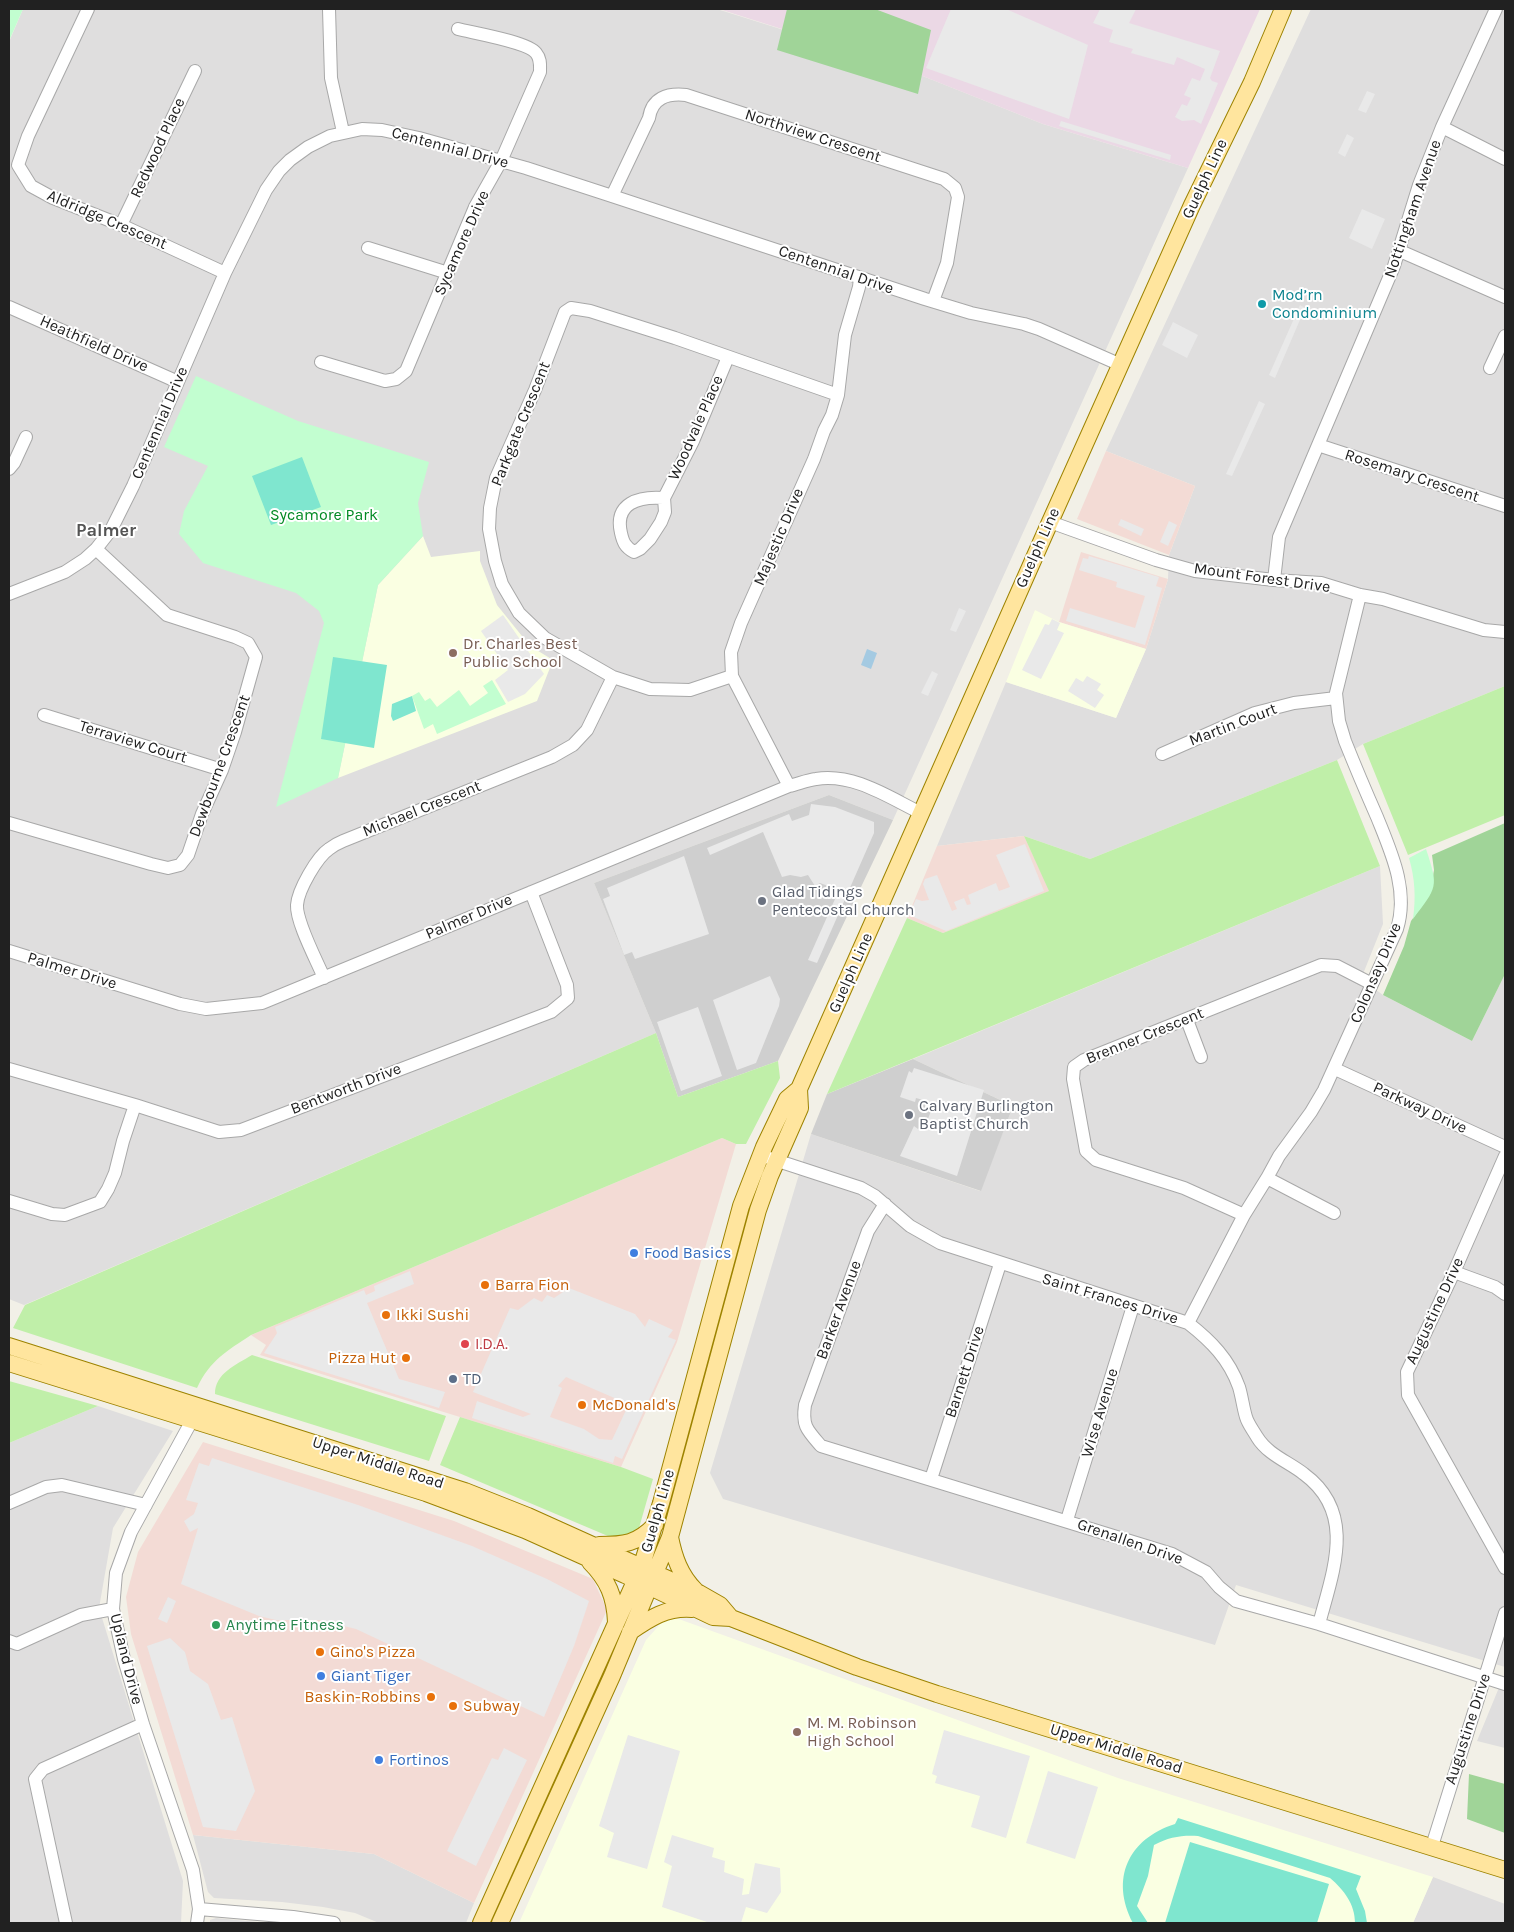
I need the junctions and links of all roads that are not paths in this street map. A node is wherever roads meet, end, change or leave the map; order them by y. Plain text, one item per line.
1 (88, 9) edge
2 (329, 9) edge
3 (1283, 9) edge
4 (1496, 9) edge
5 (458, 29) dead end
6 (194, 71) dead end
7 (1442, 127) junction
8 (343, 132) junction
9 (1505, 158) edge
10 (501, 161) junction
11 (612, 196) junction
12 (120, 224) junction
13 (368, 248) dead end
14 (1400, 251) junction
15 (226, 273) junction
16 (448, 273) junction
17 (860, 278) junction
18 (1505, 297) edge
19 (933, 301) junction
20 (9, 306) edge
21 (1505, 336) edge
22 (728, 357) junction
23 (322, 362) dead end
24 (1121, 365) junction
25 (1490, 368) dead end
26 (178, 382) junction
27 (838, 396) junction
28 (26, 437) dead end
29 (1318, 445) junction
30 (9, 469) edge
31 (664, 498) junction
32 (1505, 506) edge
33 (1050, 522) junction
34 (96, 549) junction
35 (1274, 580) junction
36 (9, 594) edge
37 (1360, 595) junction
38 (1505, 632) edge
39 (732, 676) junction
40 (613, 677) junction
41 (1336, 698) junction
42 (44, 715) dead end
43 (1162, 754) dead end
44 (222, 770) junction
45 (790, 786) junction
46 (921, 813) junction
47 (9, 823) edge
48 (531, 892) junction
49 (9, 951) edge
50 (324, 978) junction
51 (1372, 984) junction
52 (1187, 1020) junction
53 (1201, 1057) dead end
54 (1335, 1068) junction
55 (9, 1070) edge
56 (799, 1089) junction
57 (135, 1105) junction
58 (1505, 1146) edge
59 (761, 1154) junction
60 (1505, 1156) edge
61 (777, 1162) junction
62 (1267, 1178) junction
63 (9, 1201) edge
64 (885, 1204) junction
65 (1334, 1213) dead end
66 (1244, 1215) junction
67 (1000, 1264) junction
68 (1454, 1272) junction
69 (1505, 1294) edge
70 (1133, 1306) junction
71 (709, 1323) junction
72 (1188, 1323) junction
73 (9, 1346) edge
74 (720, 1353) junction
75 (9, 1363) edge
76 (196, 1413) junction
77 (803, 1420) joint
78 (931, 1479) junction
79 (9, 1503) edge
80 (146, 1505) junction
81 (1067, 1520) junction
82 (655, 1525) junction
83 (670, 1536) junction
84 (589, 1551) junction
85 (1505, 1568) edge
86 (646, 1577) junction
87 (699, 1593) junction
88 (112, 1609) junction
89 (696, 1609) junction
90 (1505, 1612) edge
91 (731, 1618) junction
92 (616, 1622) junction
93 (1319, 1624) junction
94 (630, 1632) junction
95 (9, 1641) edge
96 (1486, 1677) junction
97 (1505, 1684) edge
98 (143, 1724) junction
99 (1432, 1846) junction
100 (1505, 1870) edge
101 (199, 1909) junction
102 (66, 1923) edge
103 (197, 1923) edge
104 (334, 1923) edge
105 (481, 1923) edge
106 (500, 1923) edge

1 - 12 street, Aldridge Crescent
2 - 8 street
3 - 24 main road, Guelph Line
4 - 7 street, Nottingham Avenue
5 - 10 street, Sycamore Drive
6 - 12 street, Redwood Place
7 - 9 street
7 - 14 street, Nottingham Avenue
8 - 10 street, Centennial Drive
8 - 15 street, Centennial Drive
10 - 11 street, Centennial Drive
10 - 16 street, Sycamore Drive
11 - 17 street, Centennial Drive
11 - 19 street, Northview Crescent
12 - 15 street, Aldridge Crescent
13 - 16 street
14 - 18 street
14 - 29 street, Nottingham Avenue
15 - 26 street, Centennial Drive
16 - 23 street, Sycamore Drive
17 - 19 street, Centennial Drive
17 - 27 street, Majestic Drive
19 - 24 street, Centennial Drive
20 - 26 street, Heathfield Drive
21 - 25 street
22 - 27 street, Parkgate Crescent
22 - 31 street, Woodvale Place
22 - 40 street, Parkgate Crescent
24 - 33 main road, Guelph Line
26 - 34 street, Centennial Drive
27 - 39 street, Majestic Drive
28 - 30 street
29 - 32 street, Rosemary Crescent
29 - 35 street, Nottingham Avenue
31 - 31 street, Woodvale Place
33 - 35 street, Mount Forest Drive
33 - 46 main road, Guelph Line
34 - 36 street, Centennial Drive
34 - 44 street, Dewbourne Crescent
35 - 37 street, Mount Forest Drive
37 - 38 street, Mount Forest Drive
37 - 41 street, Colonsay Drive
39 - 40 street, Parkgate Crescent
39 - 45 street, Majestic Drive
40 - 50 street, Michael Crescent
41 - 43 street, Martin Court
41 - 51 street, Colonsay Drive
42 - 44 street, Terraview Court
44 - 47 street, Dewbourne Crescent
45 - 46 street, Palmer Drive
45 - 48 street, Palmer Drive
46 - 56 main road, Guelph Line
48 - 50 street, Palmer Drive
48 - 57 street, Bentworth Drive
49 - 50 street, Palmer Drive
51 - 52 street, Brenner Crescent
51 - 54 street, Colonsay Drive
52 - 53 street
52 - 66 street, Brenner Crescent
54 - 58 street, Parkway Drive
54 - 62 street, Colonsay Drive
55 - 57 street, Bentworth Drive
56 - 59 main road, Guelph Line
56 - 61 main road, Guelph Line
57 - 63 street
59 - 61 street, Saint Frances Drive
59 - 71 main road, Guelph Line
60 - 68 street, Augustine Drive
61 - 64 street, Saint Frances Drive
61 - 74 main road, Guelph Line
62 - 65 street
62 - 66 street, Colonsay Drive
64 - 67 street, Saint Frances Drive
64 - 77 street, Barker Avenue
66 - 72 street, Colonsay Drive
67 - 70 street, Saint Frances Drive
67 - 78 street, Barnett Drive
68 - 69 street
68 - 85 street, Augustine Drive
70 - 72 street, Saint Frances Drive
70 - 81 street, Wise Avenue
71 - 74 main road
71 - 82 main road, Guelph Line
72 - 93 street, Saint Frances Drive
73 - 76 main road, Upper Middle Road
74 - 83 main road, Guelph Line
75 - 76 main road, Upper Middle Road
76 - 80 street, Upland Drive
76 - 84 main road, Upper Middle Road
77 - 78 street, Grenallen Drive
78 - 81 street, Grenallen Drive
79 - 80 street
80 - 88 street, Upland Drive
81 - 93 street, Grenallen Drive
82 - 84 main road
82 - 86 main road, Guelph Line
83 - 86 main road, Guelph Line
83 - 87 main road
84 - 86 main road, Upper Middle Road
84 - 92 main road
86 - 87 main road, Upper Middle Road
86 - 89 main road, Upper Middle Road
86 - 92 main road, Guelph Line
86 - 94 main road, Guelph Line
87 - 91 main road, Upper Middle Road
88 - 95 street
88 - 98 street, Upland Drive
89 - 91 main road, Upper Middle Road
89 - 94 main road
90 - 96 street, Augustine Drive
91 - 99 main road, Upper Middle Road
92 - 105 main road, Guelph Line
93 - 96 street, Grenallen Drive
94 - 106 main road, Guelph Line
96 - 97 street, Grenallen Drive
96 - 99 street, Augustine Drive
98 - 101 street, Upland Drive
98 - 102 street
99 - 100 main road, Upper Middle Road
101 - 103 street, Upland Drive
101 - 104 street

